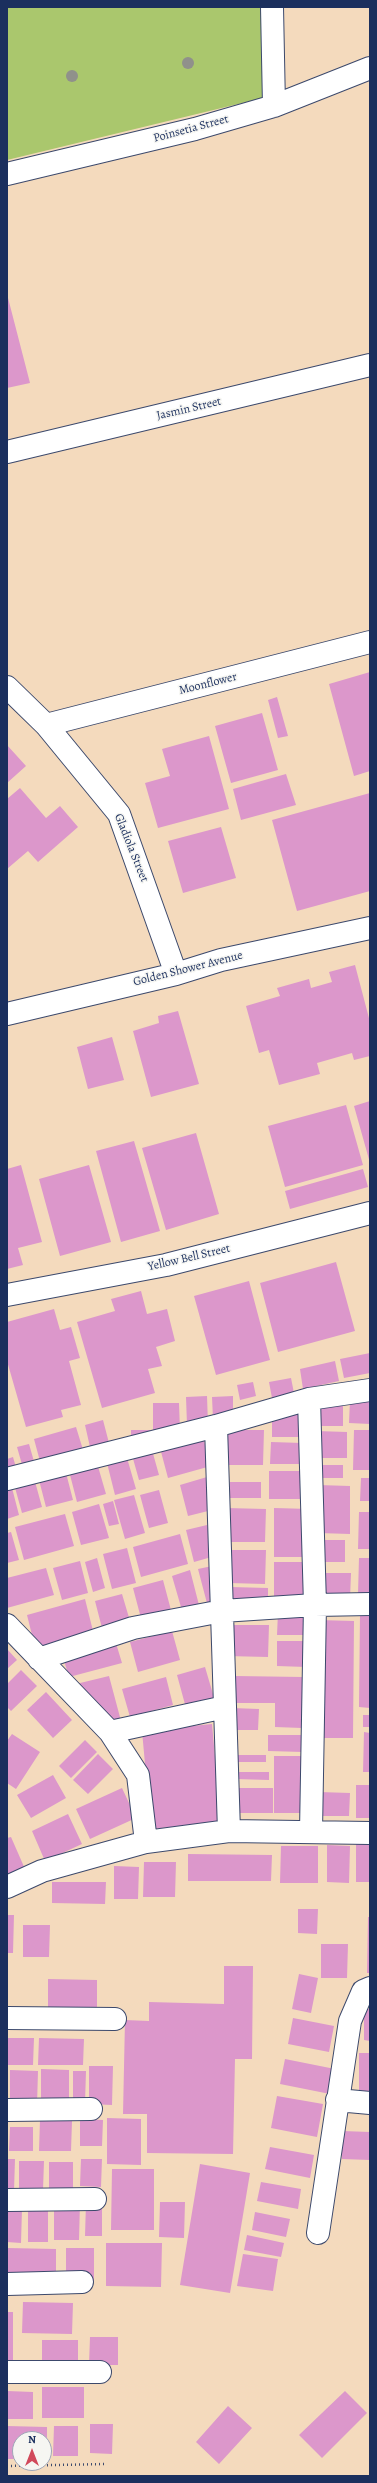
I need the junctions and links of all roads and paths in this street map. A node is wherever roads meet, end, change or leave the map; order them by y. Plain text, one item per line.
1 (272, 7) edge
2 (370, 68) edge
3 (274, 106) junction
4 (7, 174) edge
5 (370, 365) edge
6 (7, 452) edge
7 (370, 642) edge
8 (7, 687) edge
9 (46, 725) junction
10 (370, 928) edge
11 (176, 974) junction
12 (7, 1014) edge
13 (370, 1213) edge
14 (7, 1295) edge
15 (370, 1390) edge
16 (309, 1399) junction
17 (216, 1426) junction
18 (7, 1479) edge
19 (370, 1604) edge
20 (316, 1605) junction
21 (222, 1611) junction
22 (7, 1625) edge
23 (38, 1659) junction
24 (225, 1707) junction
25 (110, 1732) junction
26 (229, 1832) junction
27 (311, 1832) junction
28 (370, 1833) edge
29 (146, 1842) junction
30 (7, 1887) edge
31 (370, 1988) edge
32 (7, 2018) edge
33 (115, 2019) dead end
34 (337, 2100) junction
35 (370, 2103) edge
36 (91, 2109) dead end
37 (7, 2110) edge
38 (96, 2199) dead end
39 (7, 2200) edge
40 (318, 2233) dead end
41 (82, 2282) dead end
42 (7, 2284) edge
43 (7, 2372) edge
44 (100, 2372) dead end
45 (106, 2464) dead end
46 (7, 2466) edge

1 - 3 street
2 - 3 street, Poinsetia Street
3 - 4 street, Poinsetia Street
5 - 6 street, Jasmin Street
7 - 9 street, Moonflower
8 - 9 street, Gladiola Street
9 - 11 street, Gladiola Street
10 - 11 street, Golden Shower Avenue
11 - 12 street, Golden Shower Avenue
13 - 14 street, Yellow Bell Street
15 - 16 street
16 - 17 street
16 - 20 street
17 - 18 street
17 - 21 street
19 - 20 street
20 - 21 street
20 - 27 street
21 - 23 street
21 - 24 street
22 - 23 street
23 - 25 street
24 - 25 street
24 - 26 street
25 - 29 street
26 - 27 street
26 - 29 street
27 - 28 street
29 - 30 street
31 - 34 street
32 - 33 street
34 - 35 street
34 - 40 street
36 - 37 street
38 - 39 street
41 - 42 street
43 - 44 street
45 - 46 path

